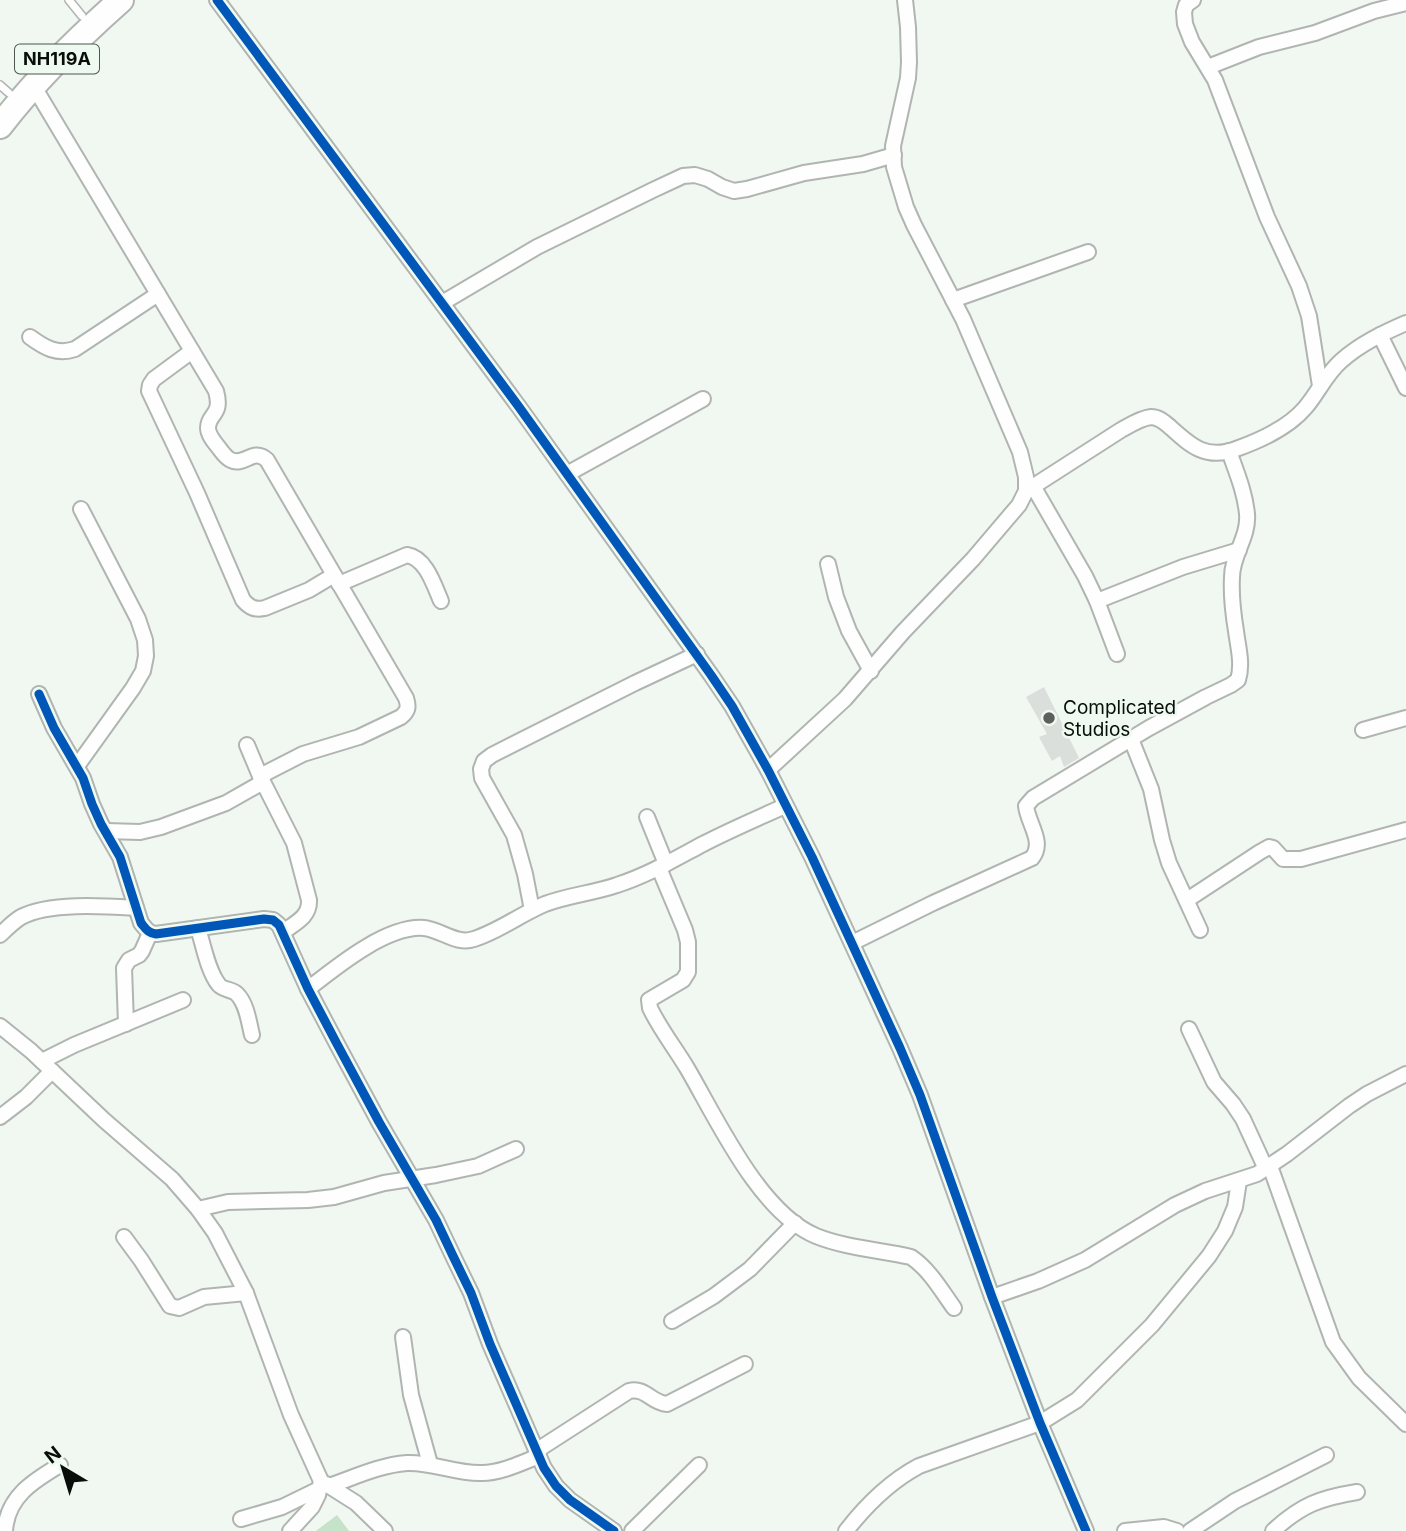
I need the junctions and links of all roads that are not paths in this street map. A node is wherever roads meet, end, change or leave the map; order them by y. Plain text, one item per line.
1 (121, 0) edge
2 (217, 0) edge
3 (905, 0) edge
4 (1193, 0) edge
5 (1406, 3) edge
6 (84, 5) edge
7 (1208, 67) junction
8 (33, 85) junction
9 (3, 94) edge
10 (0, 126) edge
11 (894, 155) junction
12 (1087, 252) dead end
13 (158, 294) junction
14 (953, 300) junction
15 (442, 303) junction
16 (1406, 323) edge
17 (1380, 335) junction
18 (30, 337) dead end
19 (192, 351) junction
20 (1320, 386) junction
21 (1406, 388) edge
22 (703, 399) dead end
23 (1229, 451) junction
24 (567, 474) junction
25 (1030, 489) junction
26 (81, 509) dead end
27 (1239, 550) junction
28 (828, 564) dead end
29 (337, 579) junction
30 (441, 601) dead end
31 (1097, 601) junction
32 (697, 654) junction
33 (1117, 654) dead end
34 (871, 671) junction
35 (39, 694) dead end
36 (1406, 718) edge
37 (1363, 730) dead end
38 (1131, 739) junction
39 (247, 745) dead end
40 (77, 766) junction
41 (768, 771) junction
42 (262, 779) junction
43 (785, 806) junction
44 (647, 817) dead end
45 (1406, 830) edge
46 (106, 831) junction
47 (662, 866) junction
48 (1187, 900) junction
49 (136, 908) junction
50 (532, 910) junction
51 (198, 928) junction
52 (1200, 930) dead end
53 (283, 932) junction
54 (150, 933) junction
55 (0, 935) edge
56 (852, 943) junction
57 (308, 989) junction
58 (183, 1000) dead end
59 (126, 1024) junction
60 (0, 1026) edge
61 (1189, 1030) dead end
62 (252, 1035) dead end
63 (47, 1066) junction
64 (1406, 1074) edge
65 (0, 1117) edge
66 (516, 1149) dead end
67 (1268, 1167) junction
68 (412, 1178) junction
69 (1239, 1181) junction
70 (198, 1209) junction
71 (795, 1223) junction
72 (124, 1237) dead end
73 (246, 1293) junction
74 (992, 1297) junction
75 (954, 1308) dead end
76 (672, 1321) dead end
77 (403, 1337) dead end
78 (745, 1364) dead end
79 (1040, 1423) junction
80 (1406, 1424) edge
81 (538, 1454) junction
82 (1326, 1455) dead end
83 (430, 1464) junction
84 (60, 1465) dead end
85 (699, 1465) dead end
86 (323, 1485) junction
87 (1357, 1492) dead end
88 (241, 1519) dead end
89 (5, 1531) edge
90 (290, 1531) edge
91 (384, 1531) edge
92 (614, 1531) edge
93 (632, 1531) edge
94 (846, 1531) edge
95 (1086, 1531) edge
96 (1125, 1531) edge
97 (1177, 1531) edge
98 (1190, 1531) edge
99 (1273, 1531) edge

1 - 8 highway, NH119A
2 - 15 street
3 - 11 street
4 - 7 street
5 - 7 street
6 - 9 highway, NH119A
7 - 20 street
8 - 10 highway, NH119A
8 - 13 street
11 - 14 street
11 - 15 street
12 - 14 street
13 - 18 street
13 - 19 street
14 - 25 street
15 - 24 street
16 - 17 street
17 - 20 street
17 - 21 street
19 - 29 street
19 - 29 street
20 - 23 street
22 - 24 street
23 - 25 street
23 - 27 street
24 - 32 street
25 - 31 street
25 - 34 street
26 - 40 street
27 - 31 street
27 - 38 street
28 - 34 street
29 - 30 street
29 - 42 street
31 - 33 street
32 - 41 street
32 - 50 street
34 - 41 street
35 - 40 street
36 - 37 street
38 - 48 street
38 - 56 street
39 - 42 street
40 - 46 street
41 - 43 street
42 - 46 street
42 - 53 street
43 - 47 street
43 - 56 street
44 - 47 street
45 - 48 street
46 - 49 street
47 - 50 street
47 - 71 street
48 - 52 street
49 - 54 street
49 - 55 street
50 - 57 street
51 - 53 street
51 - 54 street
51 - 62 street
53 - 57 street
54 - 59 street
56 - 74 street
57 - 68 street
58 - 59 street
59 - 63 street
60 - 63 street
61 - 67 street
63 - 65 street
63 - 70 street
64 - 67 street
66 - 68 street
67 - 69 street
67 - 80 street
68 - 70 street
68 - 81 street
69 - 74 street
69 - 79 street
70 - 73 street
71 - 75 street
71 - 76 street
72 - 73 street
73 - 86 street
74 - 79 street
77 - 83 street
78 - 81 street
79 - 94 street
79 - 95 street
81 - 83 street
81 - 92 street
82 - 98 street
83 - 86 street
84 - 89 street
85 - 93 street
86 - 88 street
86 - 90 street
86 - 91 street
87 - 99 street
96 - 97 street

